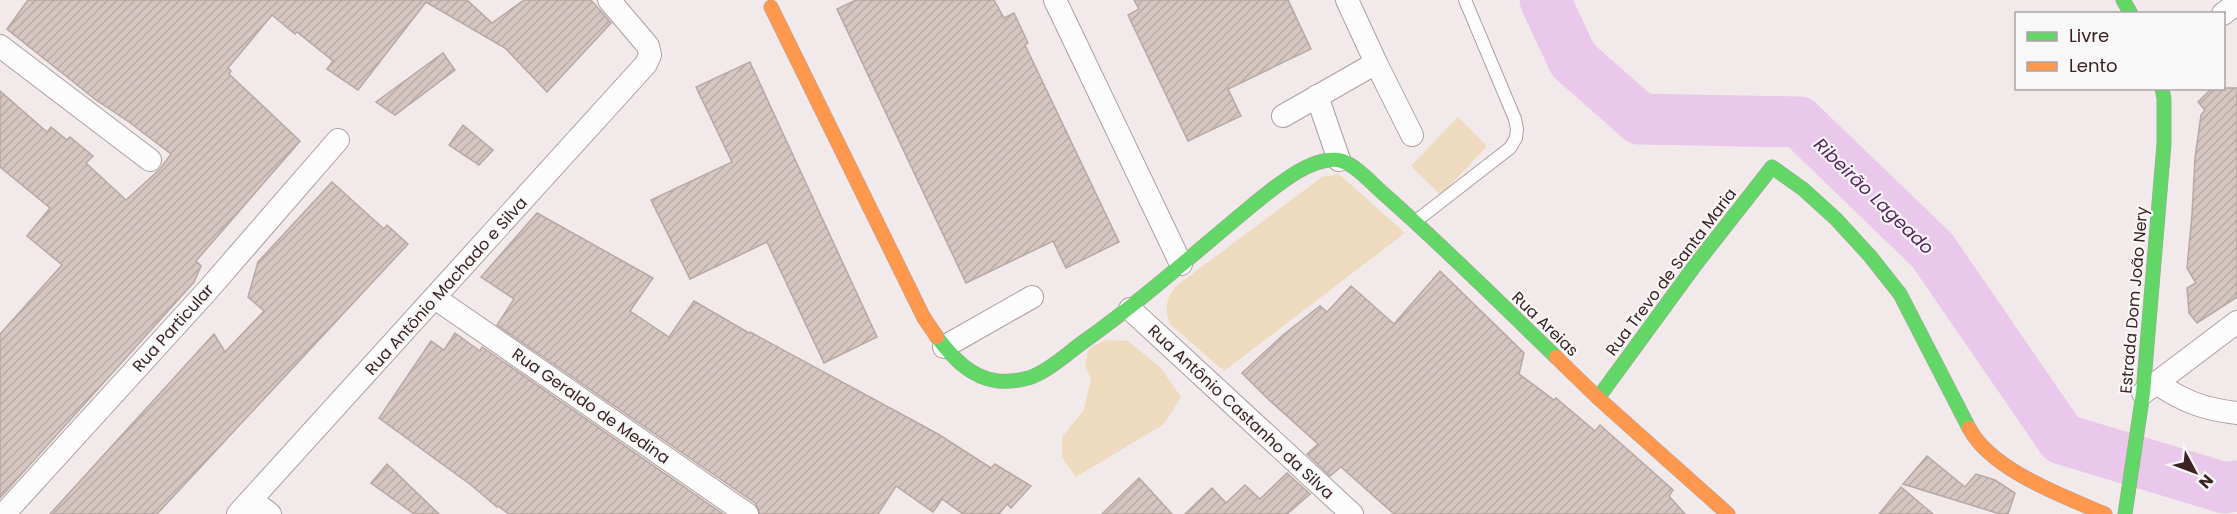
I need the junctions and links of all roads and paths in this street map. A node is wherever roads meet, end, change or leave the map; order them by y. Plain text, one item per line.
1 (609, 0) edge
2 (1055, 0) edge
3 (1347, 0) edge
4 (1465, 0) edge
5 (2237, 3) edge
6 (771, 7) dead end
7 (2225, 12) edge
8 (0, 46) edge
9 (1376, 63) junction
10 (2162, 90) edge
11 (1317, 96) junction
12 (1283, 116) dead end
13 (1412, 135) dead end
14 (338, 140) dead end
15 (150, 160) dead end
16 (1339, 160) junction
17 (1415, 221) junction
18 (1181, 264) junction
19 (1032, 297) dead end
20 (435, 298) junction
21 (1130, 309) junction
22 (2237, 322) edge
23 (944, 347) junction
24 (2147, 396) junction
25 (1598, 398) junction
26 (2237, 413) edge
27 (244, 507) edge
28 (4, 514) edge
29 (270, 514) edge
30 (747, 514) edge
31 (1352, 514) edge
32 (1728, 514) edge
33 (2105, 514) edge
34 (2126, 514) edge

1 - 20 street, Rua Antônio Machado e Silva
2 - 18 street
3 - 9 street
4 - 17 lane
5 - 7 street
6 - 23 street
8 - 15 street
9 - 11 street
9 - 13 street
10 - 24 street, Estrada Dom João Nery
11 - 12 street
11 - 16 street
14 - 28 street, Rua Particular
16 - 17 street, Rua Areias
16 - 18 street
17 - 25 street, Rua Areias
18 - 21 street
19 - 23 street
20 - 27 street, Rua Antônio Machado e Silva
20 - 30 street, Rua Geraldo de Medina
21 - 23 street
21 - 31 street, Rua Antônio Castanho da Silva
22 - 24 street
24 - 26 street
24 - 34 street, Estrada Dom João Nery
25 - 32 street, Rua Areias
25 - 33 street, Rua Trevo de Santa Maria
27 - 29 street

